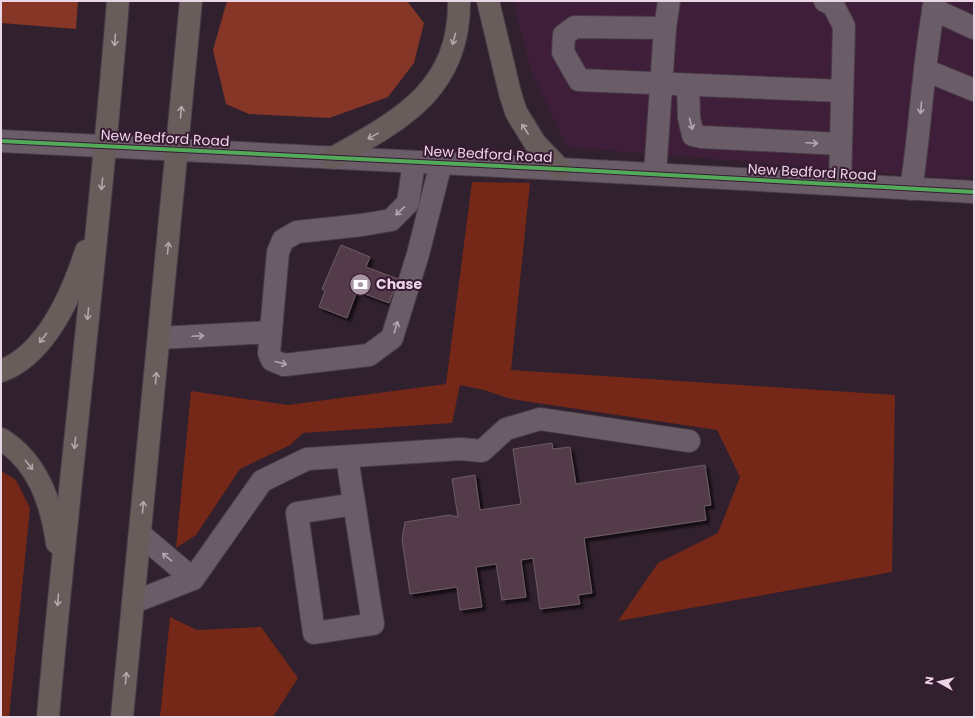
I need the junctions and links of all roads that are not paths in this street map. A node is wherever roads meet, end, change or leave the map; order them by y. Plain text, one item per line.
1 (118, 1) edge
2 (191, 1) edge
3 (204, 1) edge
4 (459, 1) edge
5 (488, 1) edge
6 (669, 1) edge
7 (825, 1) edge
8 (934, 5) edge
9 (665, 28) junction
10 (974, 28) edge
11 (186, 62) junction
12 (925, 70) junction
13 (661, 85) junction
14 (688, 86) junction
15 (974, 90) edge
16 (842, 91) junction
17 (1, 141) edge
18 (841, 144) junction
19 (106, 146) junction
20 (177, 150) junction
21 (333, 158) junction
22 (414, 162) junction
23 (441, 163) junction
24 (560, 169) junction
25 (655, 174) junction
26 (840, 184) junction
27 (911, 189) junction
28 (974, 192) edge
29 (99, 214) junction
30 (271, 332) junction
31 (159, 338) junction
32 (1, 371) edge
33 (1, 439) edge
34 (689, 441) dead end
35 (347, 457) junction
36 (354, 504) junction
37 (141, 535) junction
38 (61, 574) junction
39 (193, 579) junction
40 (134, 602) junction
41 (48, 717) edge
42 (122, 717) edge

1 -> 19 highway
2 - 11 highway
3 - 11 highway
4 -> 21 highway
24 -> 5 highway
6 - 9 street
7 - 16 street
8 - 10 street
8 - 12 street
9 - 13 street
9 - 13 street
20 -> 11 highway
12 - 15 street
12 -> 27 street
13 - 14 street
13 - 25 street
14 - 16 street
14 -> 18 street
16 - 18 street
17 - 19 street, New Bedford Road
18 - 26 street
19 - 20 street, New Bedford Road
19 -> 29 highway
20 - 21 street, New Bedford Road
31 -> 20 highway
21 - 22 street, New Bedford Road
22 - 23 street, New Bedford Road
22 -> 30 street
23 - 24 street, New Bedford Road
30 -> 23 street
24 - 25 street, New Bedford Road
25 - 26 street, New Bedford Road
26 - 27 street, New Bedford Road
27 - 28 street, New Bedford Road
29 -> 32 highway
29 -> 38 highway
31 -> 30 street
37 -> 31 highway
33 -> 38 highway
34 - 35 street
35 - 36 street
35 - 39 street
36 - 36 street
39 -> 37 street
37 - 40 highway
38 -> 41 highway
39 - 40 street
42 -> 40 highway

